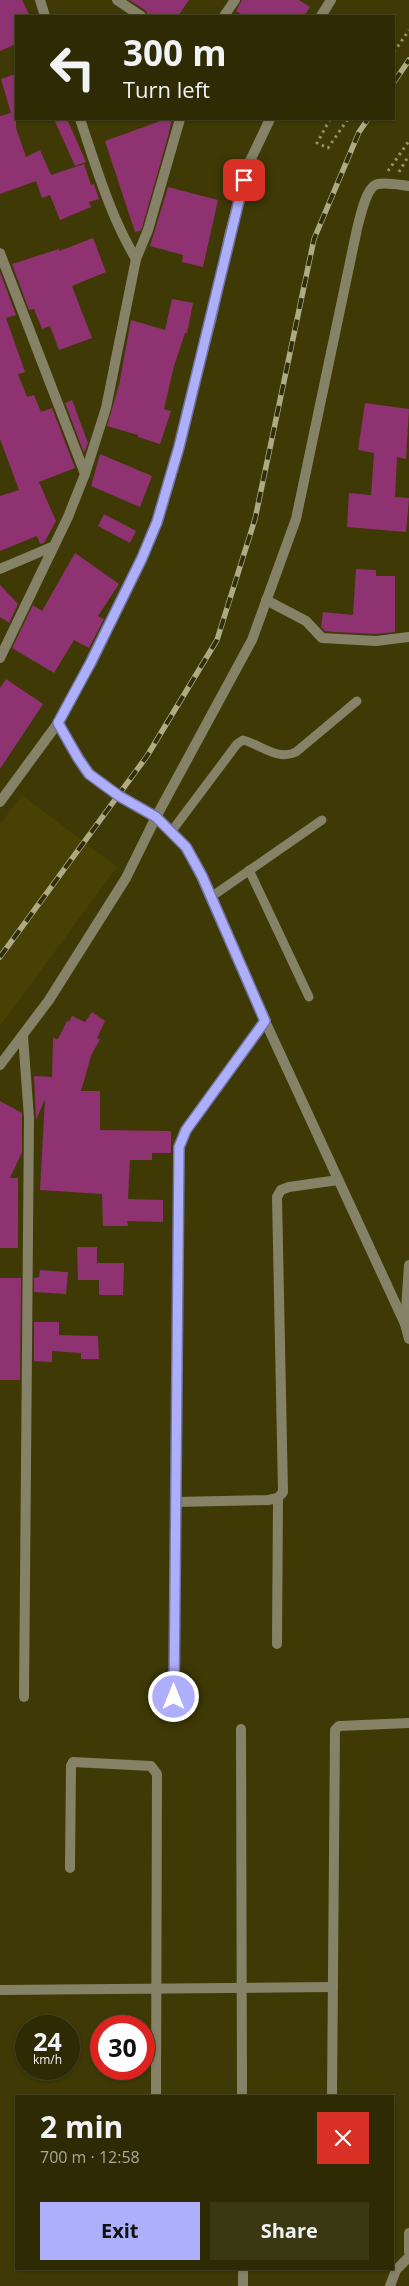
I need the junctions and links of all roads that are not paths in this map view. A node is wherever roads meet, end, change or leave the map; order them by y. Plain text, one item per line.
1 (40, 0) edge
2 (116, 0) edge
3 (235, 0) edge
4 (331, 0) edge
5 (45, 15) edge
6 (139, 15) edge
7 (225, 15) edge
8 (322, 15) edge
9 (80, 120) edge
10 (180, 120) edge
11 (270, 120) edge
12 (409, 186) edge
13 (0, 253) edge
14 (136, 259) junction
15 (85, 474) junction
16 (54, 546) junction
17 (0, 569) edge
18 (266, 600) junction
19 (409, 637) edge
20 (0, 658) edge
21 (357, 701) dead end
22 (58, 723) junction
23 (0, 802) edge
24 (156, 817) junction
25 (322, 820) dead end
26 (171, 832) junction
27 (249, 870) junction
28 (211, 897) junction
29 (309, 997) dead end
30 (265, 1021) junction
31 (23, 1036) junction
32 (0, 1066) edge
33 (338, 1180) junction
34 (409, 1265) edge
35 (405, 1324) junction
36 (409, 1338) edge
37 (278, 1498) junction
38 (175, 1502) junction
39 (277, 1644) dead end
40 (24, 1697) dead end
41 (174, 1697) dead end
42 (409, 1723) edge
43 (241, 1729) dead end
44 (70, 1868) dead end
45 (333, 1987) junction
46 (242, 1988) junction
47 (0, 1990) edge
48 (157, 1990) junction
49 (156, 2095) edge
50 (242, 2095) edge
51 (332, 2095) edge
52 (409, 2233) edge
53 (409, 2252) edge
54 (409, 2257) edge
55 (243, 2270) edge
56 (243, 2286) edge
57 (390, 2286) edge

1 - 5 street
2 - 6 street
3 - 7 street
4 - 8 street
9 - 14 street
10 - 14 street
11 - 22 street
12 - 18 street
13 - 15 street
14 - 15 street
15 - 16 street
16 - 17 street
16 - 20 street
18 - 19 street
18 - 24 street
21 - 26 lane
22 - 23 street
22 - 24 street
24 - 26 street
24 - 31 street
25 - 27 lane
26 - 28 street
27 - 28 lane
27 - 29 lane
28 - 30 street
30 - 33 street
30 - 38 street
31 - 32 street
31 - 40 street
33 - 35 street
33 - 37 street
34 - 35 street
35 - 36 street
37 - 38 street
37 - 39 street
38 - 41 street
42 - 45 street
43 - 46 street
44 - 48 street
45 - 46 street
45 - 51 street
46 - 48 street
46 - 50 street
47 - 48 street
48 - 49 street
52 - 53 street
54 - 57 street
55 - 56 street

